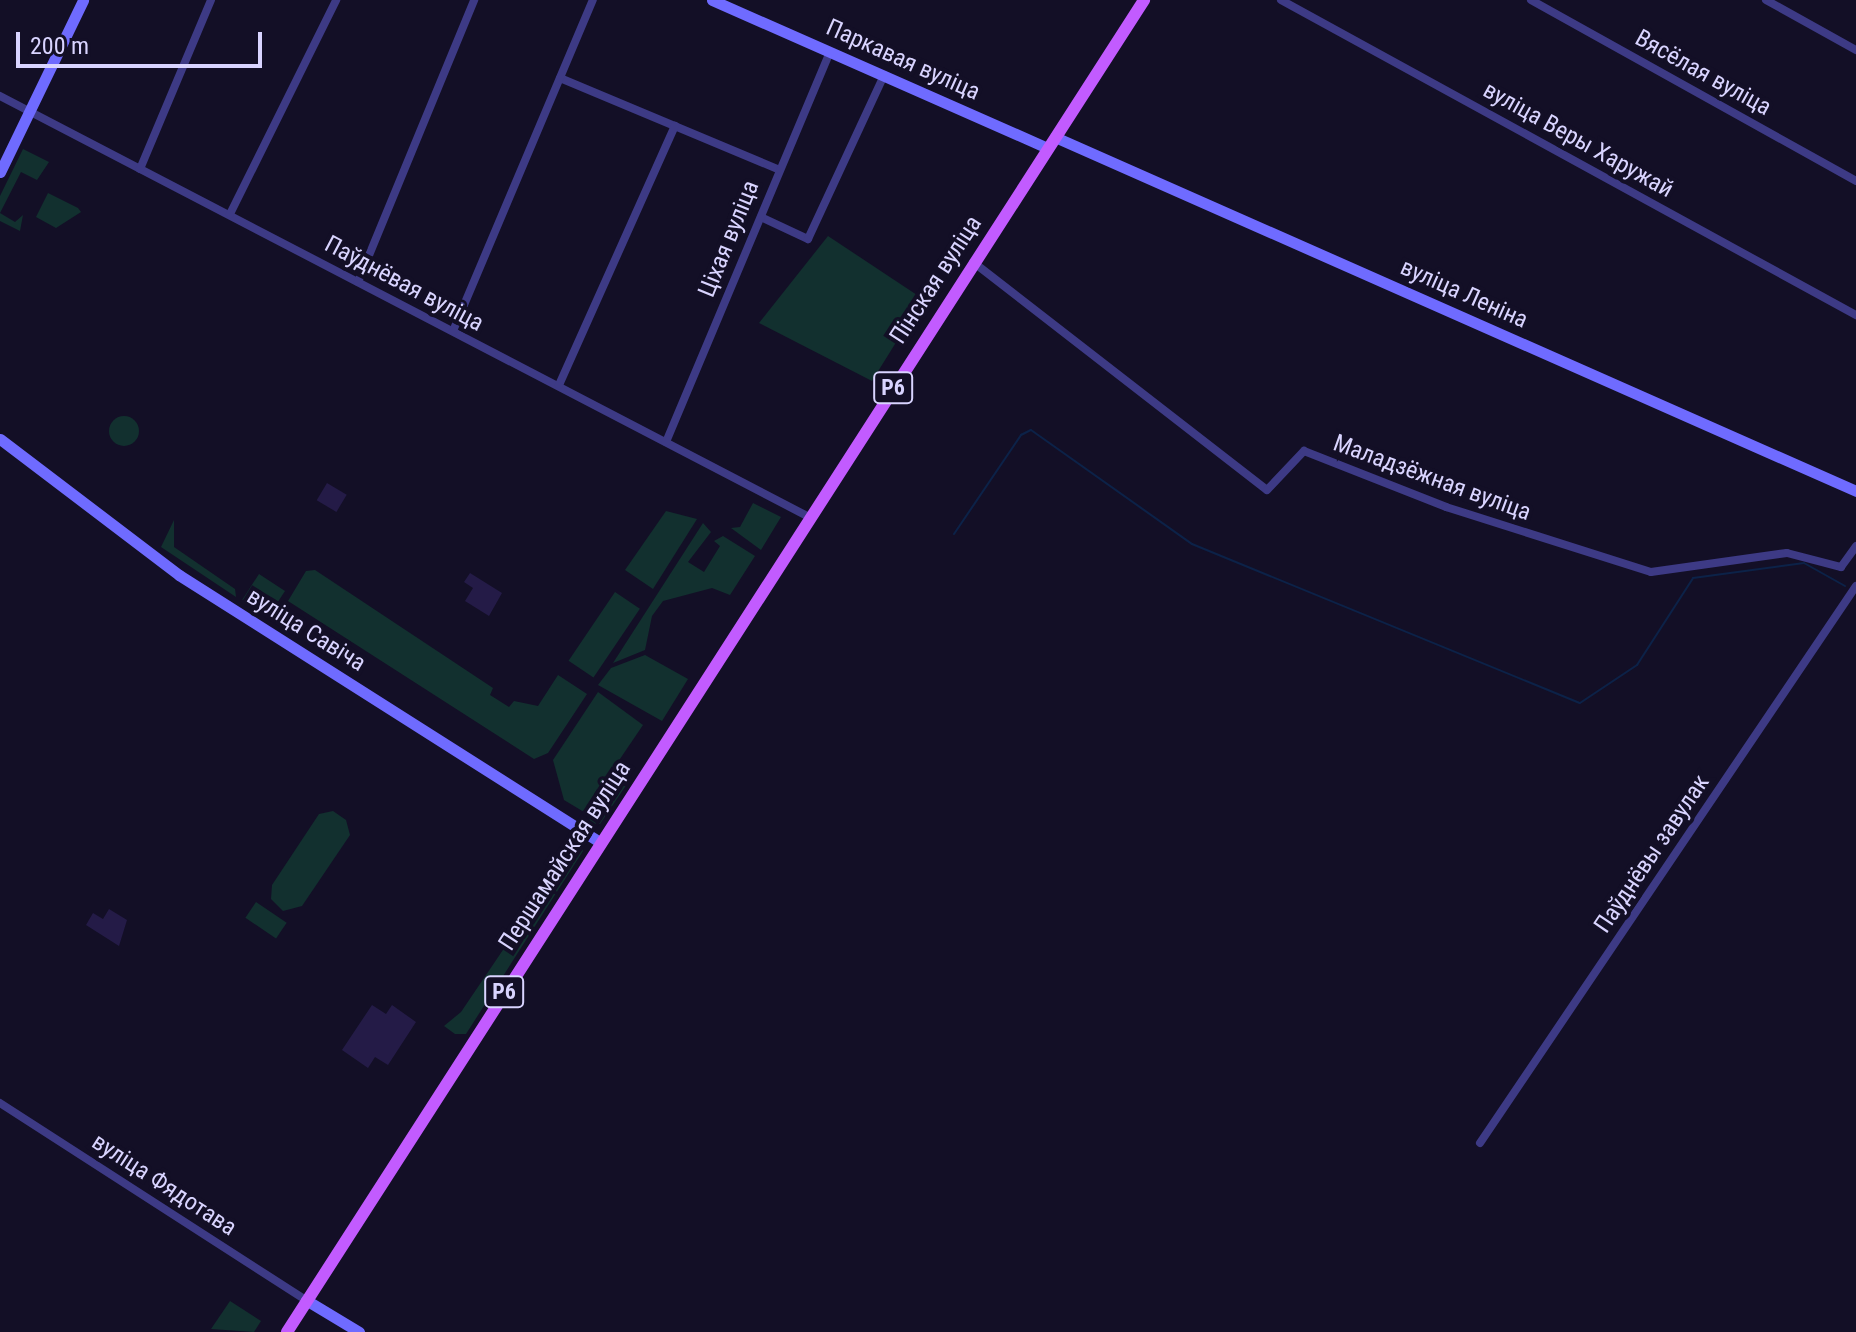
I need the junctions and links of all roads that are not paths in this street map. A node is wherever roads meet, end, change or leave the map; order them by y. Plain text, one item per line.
1 (83, 0) edge
2 (211, 0) edge
3 (336, 0) edge
4 (474, 0) edge
5 (593, 0) edge
6 (712, 0) edge
7 (1144, 0) edge
8 (1281, 0) edge
9 (1531, 0) edge
10 (1766, 0) edge
11 (1856, 50) edge
12 (830, 52) junction
13 (884, 75) junction
14 (560, 78) junction
15 (0, 96) edge
16 (29, 111) junction
17 (675, 126) junction
18 (1051, 142) junction
19 (140, 169) junction
20 (778, 169) junction
21 (0, 172) edge
22 (1856, 181) edge
23 (230, 214) junction
24 (761, 217) junction
25 (973, 262) junction
26 (358, 282) junction
27 (1856, 315) edge
28 (453, 331) junction
29 (559, 385) junction
30 (0, 439) edge
31 (666, 442) junction
32 (1856, 491) edge
33 (811, 518) junction
34 (1856, 546) edge
35 (1856, 586) edge
36 (600, 842) junction
37 (0, 1103) edge
38 (1480, 1143) dead end
39 (306, 1300) junction
40 (287, 1332) edge
41 (359, 1332) edge

1 - 16 street
2 - 19 street
3 - 23 street
4 - 26 street
5 - 14 street
6 - 12 street, Паркавая вуліца
7 - 18 main road, Пінская вуліца / Р6
8 - 27 street, вуліца Веры Харужай
9 - 22 street, Вясёлая вуліца
10 - 11 street
12 - 13 street, Паркавая вуліца
12 - 20 street, Ціхая вуліца
13 - 18 street, Паркавая вуліца
13 - 24 street
14 - 17 street
14 - 28 street
15 - 16 street, Паўднёвая вуліца
16 - 19 street, Паўднёвая вуліца
16 - 21 street
17 - 20 street
17 - 29 street
18 - 25 main road, Пінская вуліца / Р6
18 - 32 street, вуліца Леніна
19 - 23 street, Паўднёвая вуліца
20 - 24 street, Ціхая вуліца
23 - 26 street, Паўднёвая вуліца
24 - 31 street, Ціхая вуліца
25 - 33 main road, Пінская вуліца / Р6
25 - 34 street, Маладзёжная вуліца
26 - 28 street, Паўднёвая вуліца
28 - 29 street, Паўднёвая вуліца
29 - 31 street, Паўднёвая вуліца
30 - 36 street, вуліца Савіча
31 - 33 street, Паўднёвая вуліца
33 - 36 main road, Першамайская вуліца / Р6
35 - 38 street, Паўднёвы завулак
36 - 39 main road, Першамайская вуліца / Р6
37 - 39 street, вуліца Фядотава
39 - 40 main road, Першамайская вуліца / Р6
39 - 41 street

